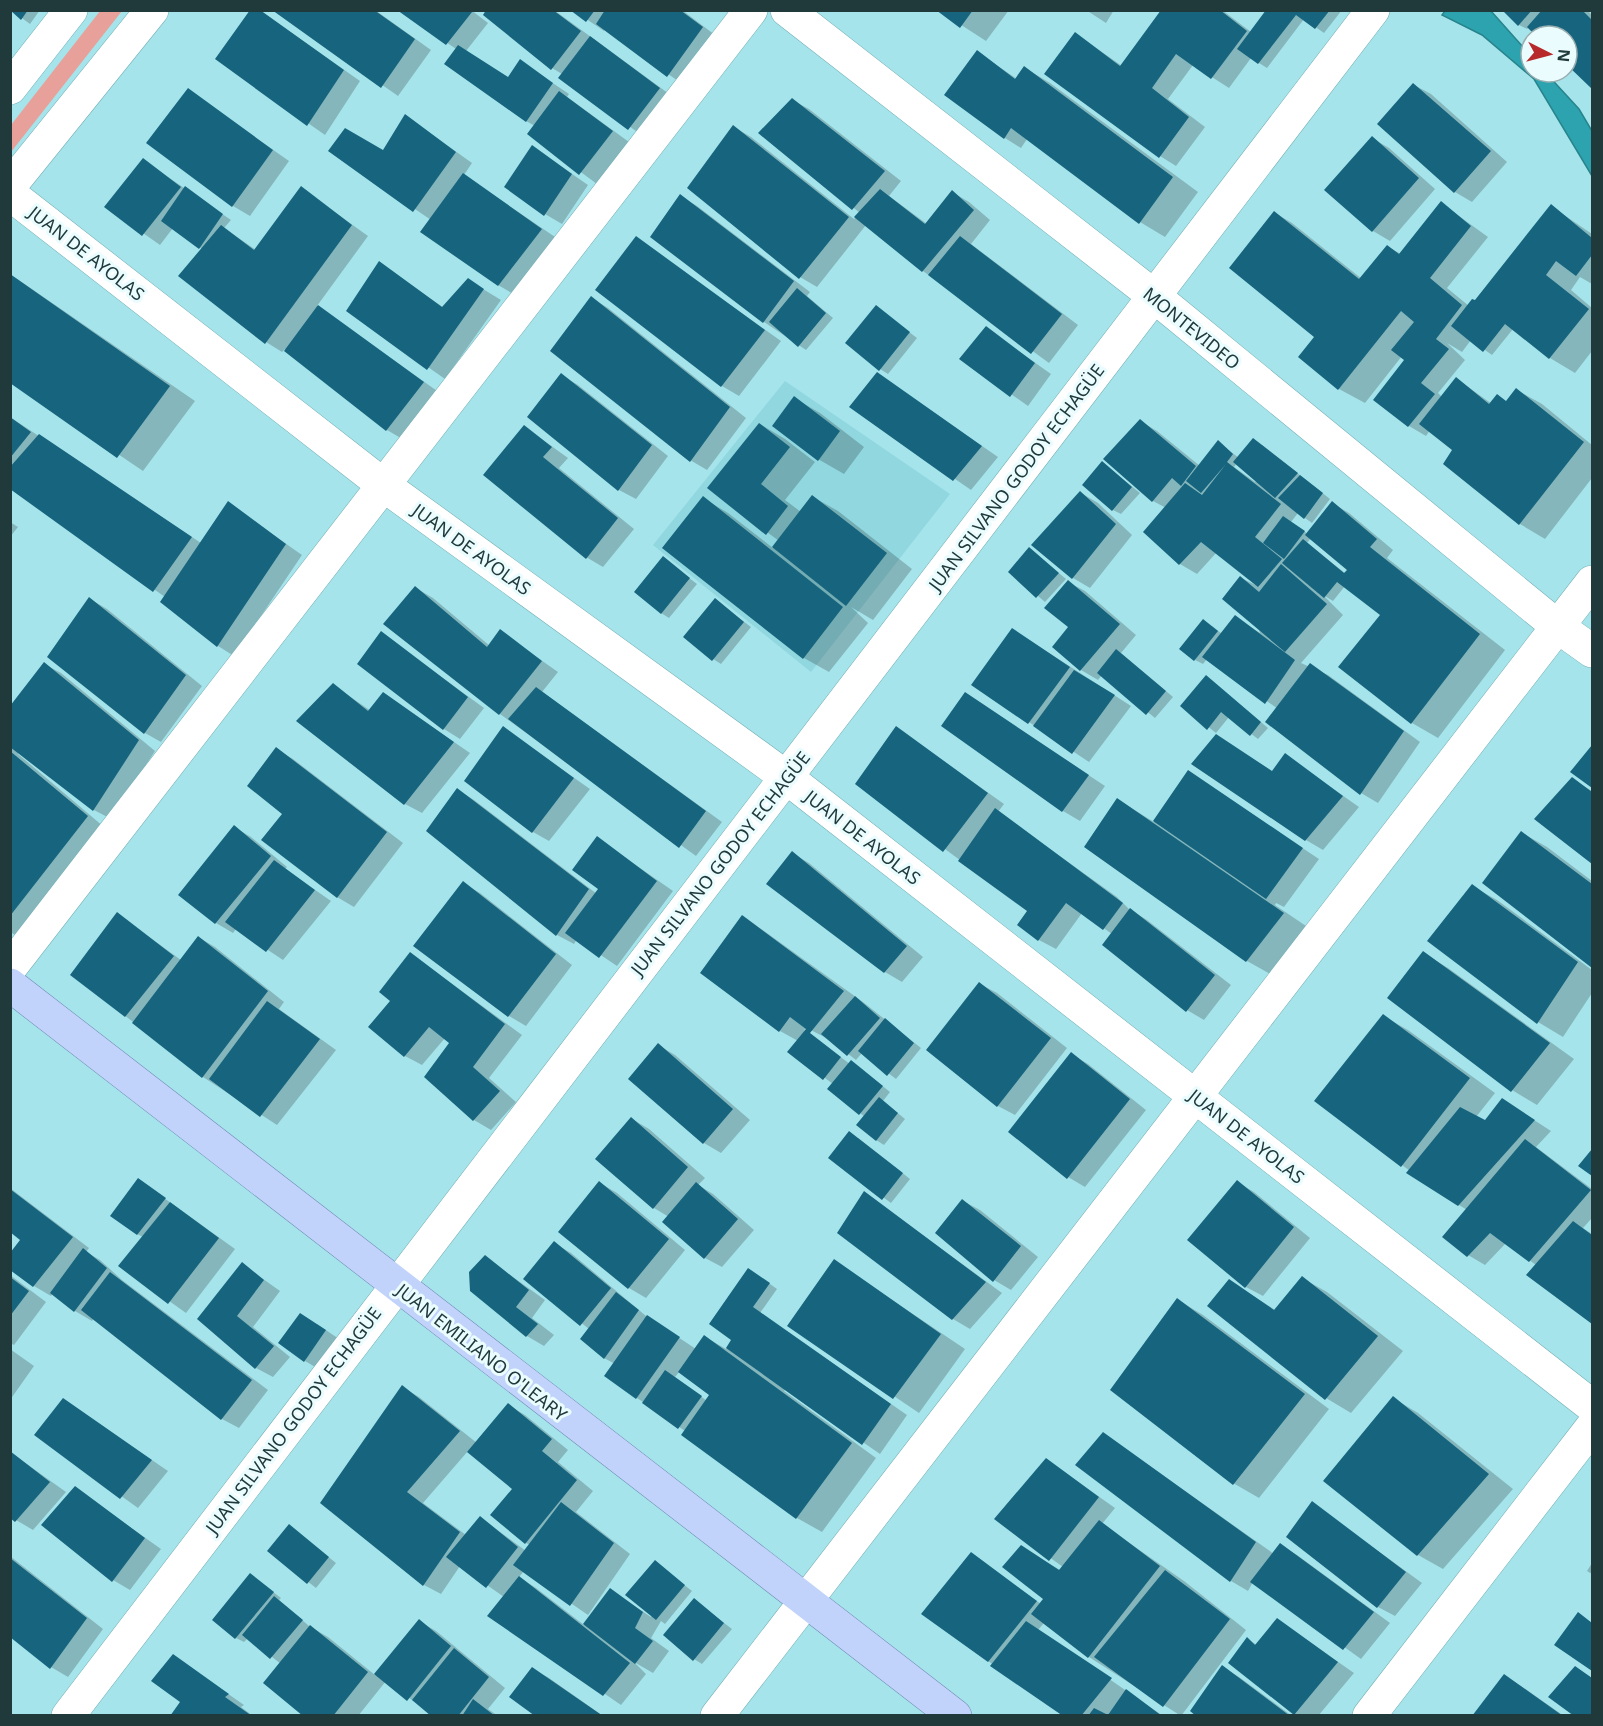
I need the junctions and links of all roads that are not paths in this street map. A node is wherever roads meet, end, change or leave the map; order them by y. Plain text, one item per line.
1 (70, 10) edge
2 (152, 10) edge
3 (751, 10) edge
4 (787, 10) edge
5 (1372, 10) edge
6 (10, 88) edge
7 (10, 186) edge
8 (10, 194) edge
9 (1154, 296) junction
10 (382, 484) junction
11 (1593, 582) edge
12 (1557, 626) junction
13 (1593, 651) edge
14 (786, 777) junction
15 (10, 968) edge
16 (10, 985) edge
17 (1196, 1096) junction
18 (396, 1285) junction
19 (1593, 1406) edge
20 (1593, 1426) edge
21 (806, 1600) junction
22 (68, 1716) edge
23 (717, 1716) edge
24 (956, 1716) edge
25 (1369, 1716) edge

1 - 6 street
2 - 7 street
3 - 10 street
4 - 9 street, MONTEVIDEO
5 - 9 street, JUAN SILVANO GODOY ECHAGÜE
8 - 10 street, JUAN DE AYOLAS
9 - 12 street, MONTEVIDEO
9 - 14 street, JUAN SILVANO GODOY ECHAGÜE
10 - 14 street, JUAN DE AYOLAS
10 - 15 street
11 - 12 street
12 - 13 street, MONTEVIDEO
12 - 17 street
14 - 17 street, JUAN DE AYOLAS
14 - 18 street, JUAN SILVANO GODOY ECHAGÜE
16 - 18 main road, JUAN EMILIANO O'LEARY
17 - 19 street, JUAN DE AYOLAS
17 - 21 street
18 - 21 main road, JUAN EMILIANO O'LEARY
18 - 22 street, JUAN SILVANO GODOY ECHAGÜE
20 - 25 street
21 - 23 street
21 - 24 main road, JUAN EMILIANO O'LEARY

